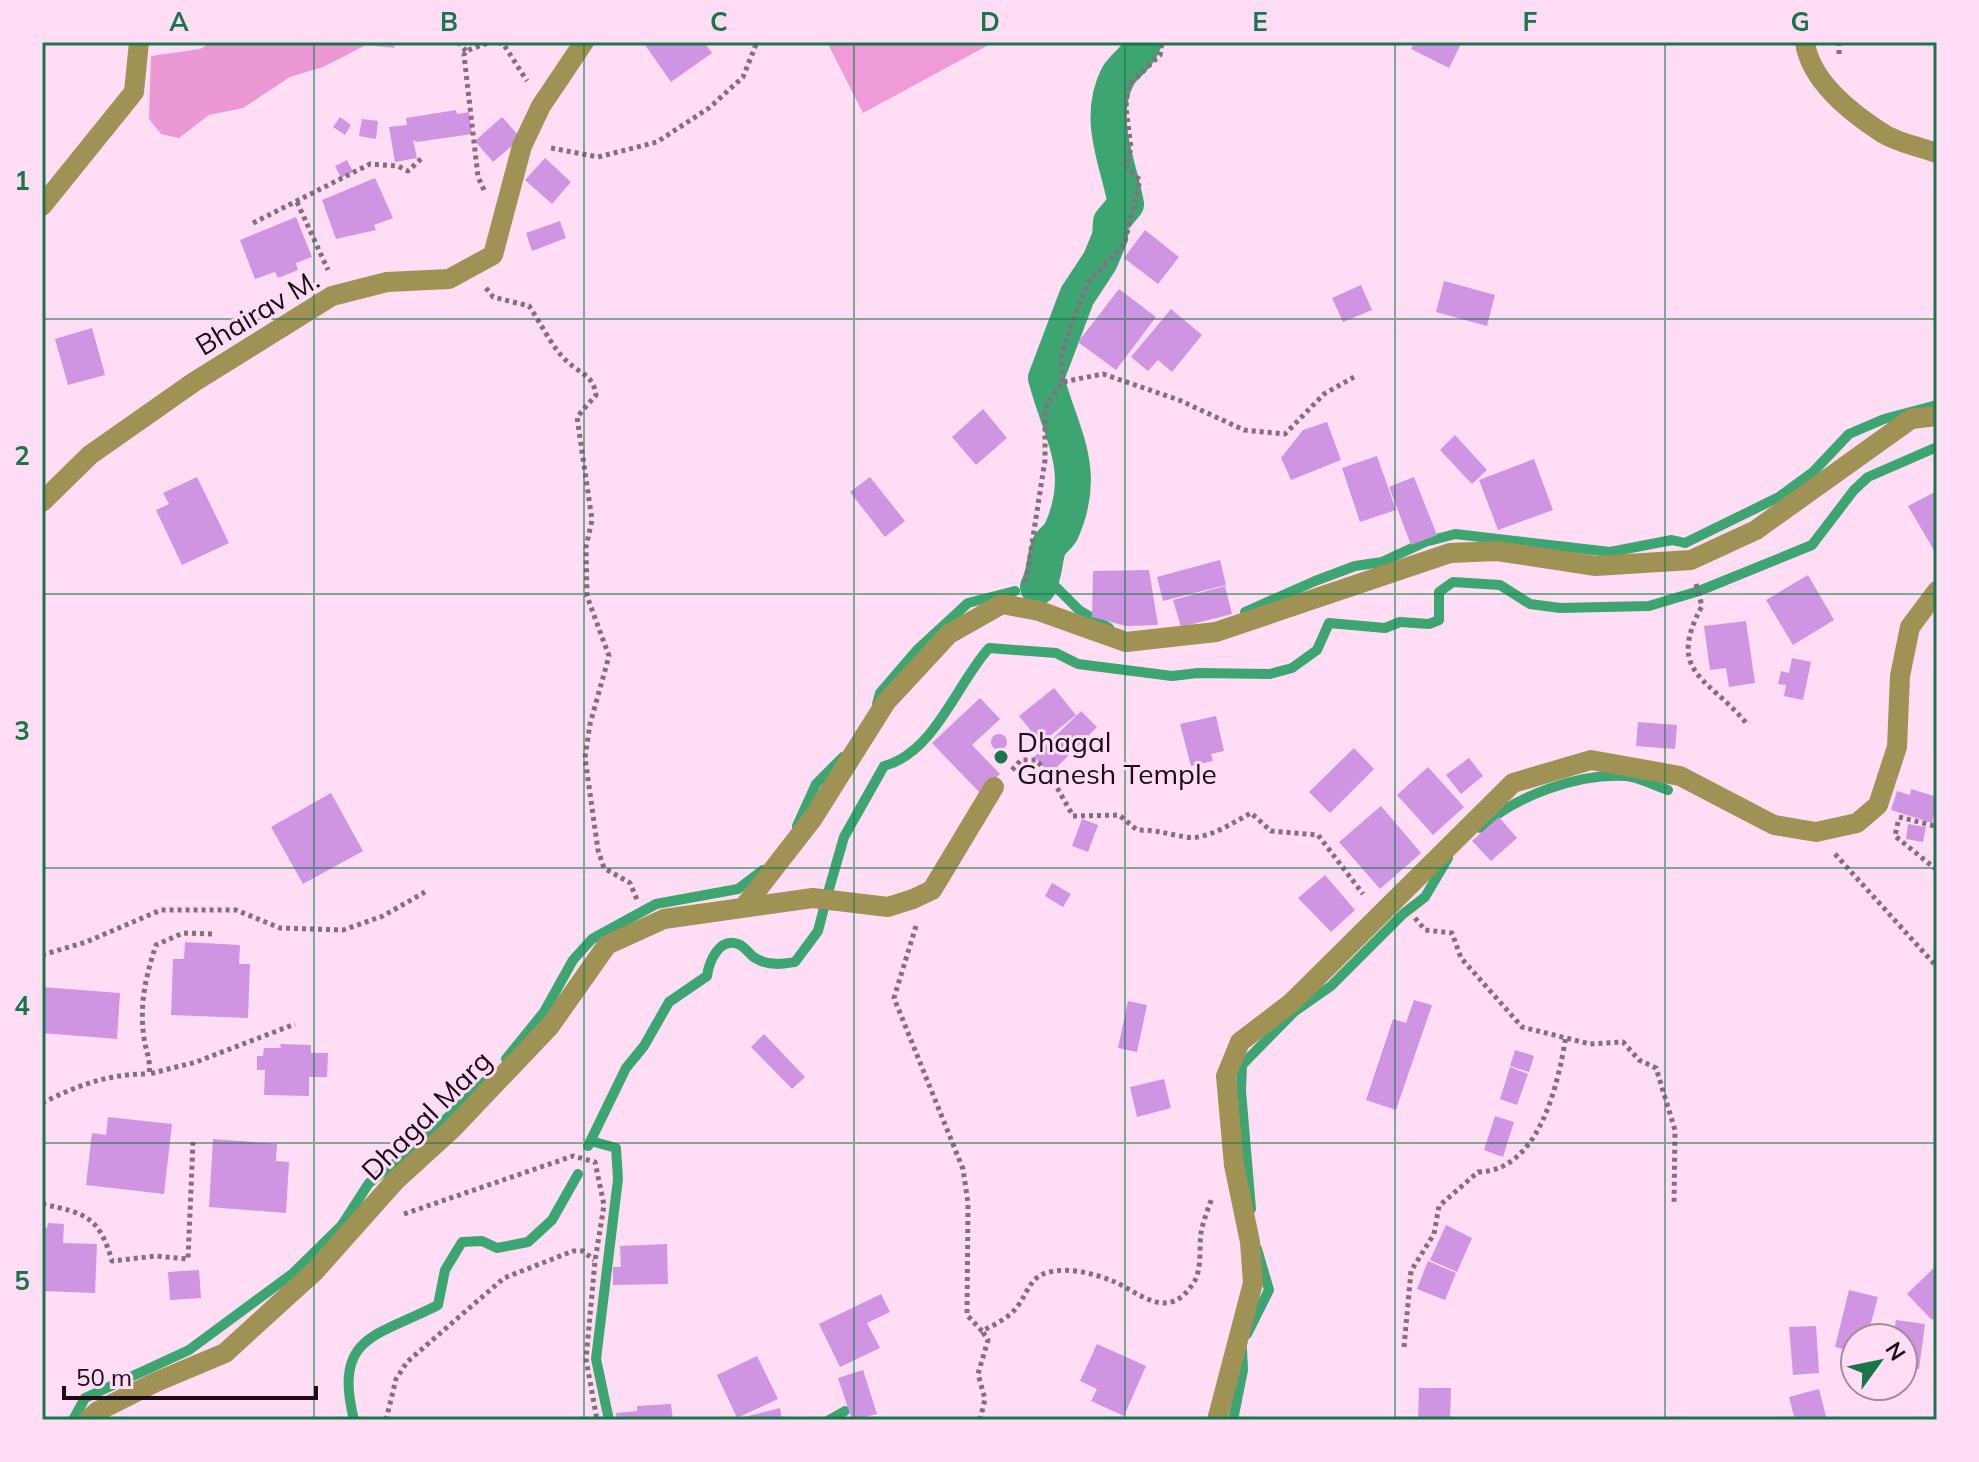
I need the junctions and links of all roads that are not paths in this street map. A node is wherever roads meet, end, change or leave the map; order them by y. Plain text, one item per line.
1 (139, 42) edge
2 (584, 42) edge
3 (1805, 42) edge
4 (1937, 153) edge
5 (42, 206) edge
6 (1937, 416) edge
7 (42, 502) edge
8 (1937, 591) edge
9 (994, 787) dead end
10 (744, 907) junction
11 (88, 1420) edge
12 (1217, 1420) edge

1 - 5 street
2 - 7 street, Bhairav M.
3 - 4 street
6 - 10 street
8 - 12 street
9 - 10 street, Dhagal Marg
10 - 11 street, Dhagal Marg

